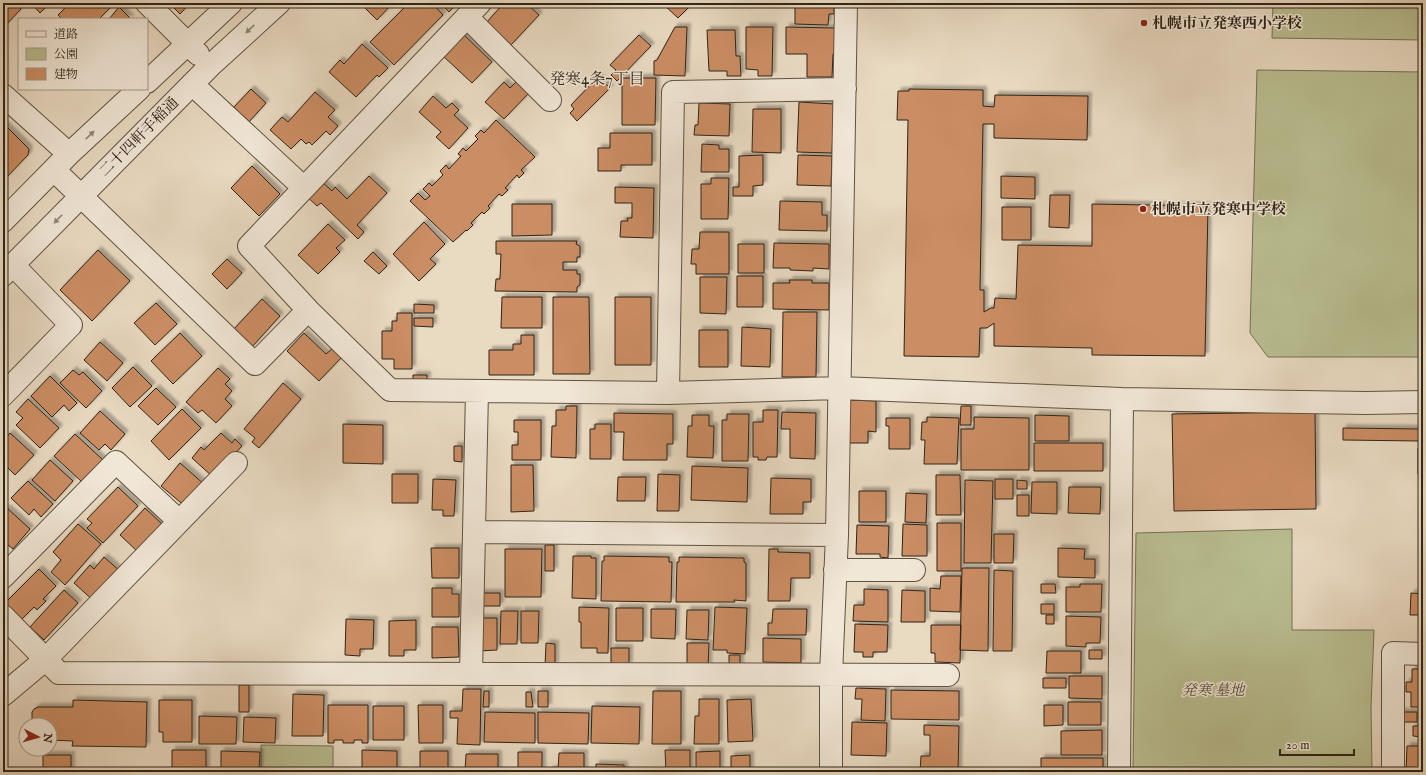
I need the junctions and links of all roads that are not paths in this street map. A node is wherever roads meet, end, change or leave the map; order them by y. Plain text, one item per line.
1 (147, 3) edge
2 (231, 3) edge
3 (279, 3) edge
4 (846, 3) edge
5 (473, 10) edge
6 (188, 44) junction
7 (210, 66) junction
8 (148, 81) edge
9 (192, 84) junction
10 (845, 89) junction
11 (138, 90) edge
12 (3, 95) edge
13 (550, 100) dead end
14 (61, 162) junction
15 (304, 188) junction
16 (81, 196) junction
17 (3, 222) edge
18 (8, 270) edge
19 (308, 310) junction
20 (839, 388) junction
21 (477, 391) junction
22 (668, 394) junction
23 (3, 395) edge
24 (1122, 399) junction
25 (1423, 402) edge
26 (236, 463) dead end
27 (180, 521) junction
28 (474, 532) junction
29 (837, 535) junction
30 (835, 570) junction
31 (914, 570) dead end
32 (3, 577) edge
33 (3, 616) edge
34 (1423, 654) edge
35 (46, 659) junction
36 (471, 674) junction
37 (831, 675) junction
38 (948, 675) dead end
39 (3, 695) edge
40 (831, 772) edge
41 (1119, 772) edge
42 (1393, 772) edge

1 - 6 street
2 - 6 street
3 -> 7 street, 二十四軒手稲通
4 - 10 street
5 - 13 street
5 - 15 street
6 - 7 street
6 - 8 street
7 - 9 street, 二十四軒手稲通
9 - 15 street
9 - 16 street, 二十四軒手稲通
10 - 20 street
10 - 22 street
14 -> 11 street
12 - 14 street
14 - 16 street
14 - 17 street
15 - 19 street
16 -> 18 street, 二十四軒手稲通
16 - 19 street
18 - 23 street
19 - 21 street
20 - 22 street
20 - 24 street
20 - 29 street
21 - 22 street
21 - 28 street
24 - 25 street
24 - 41 street
26 - 27 street
27 - 32 street
27 - 35 street
28 - 29 street
28 - 36 street
29 - 30 street
30 - 31 street
30 - 37 street
33 - 35 street
34 - 42 street
35 - 36 street
35 - 39 street
36 - 37 street
37 - 38 street
37 - 40 street

